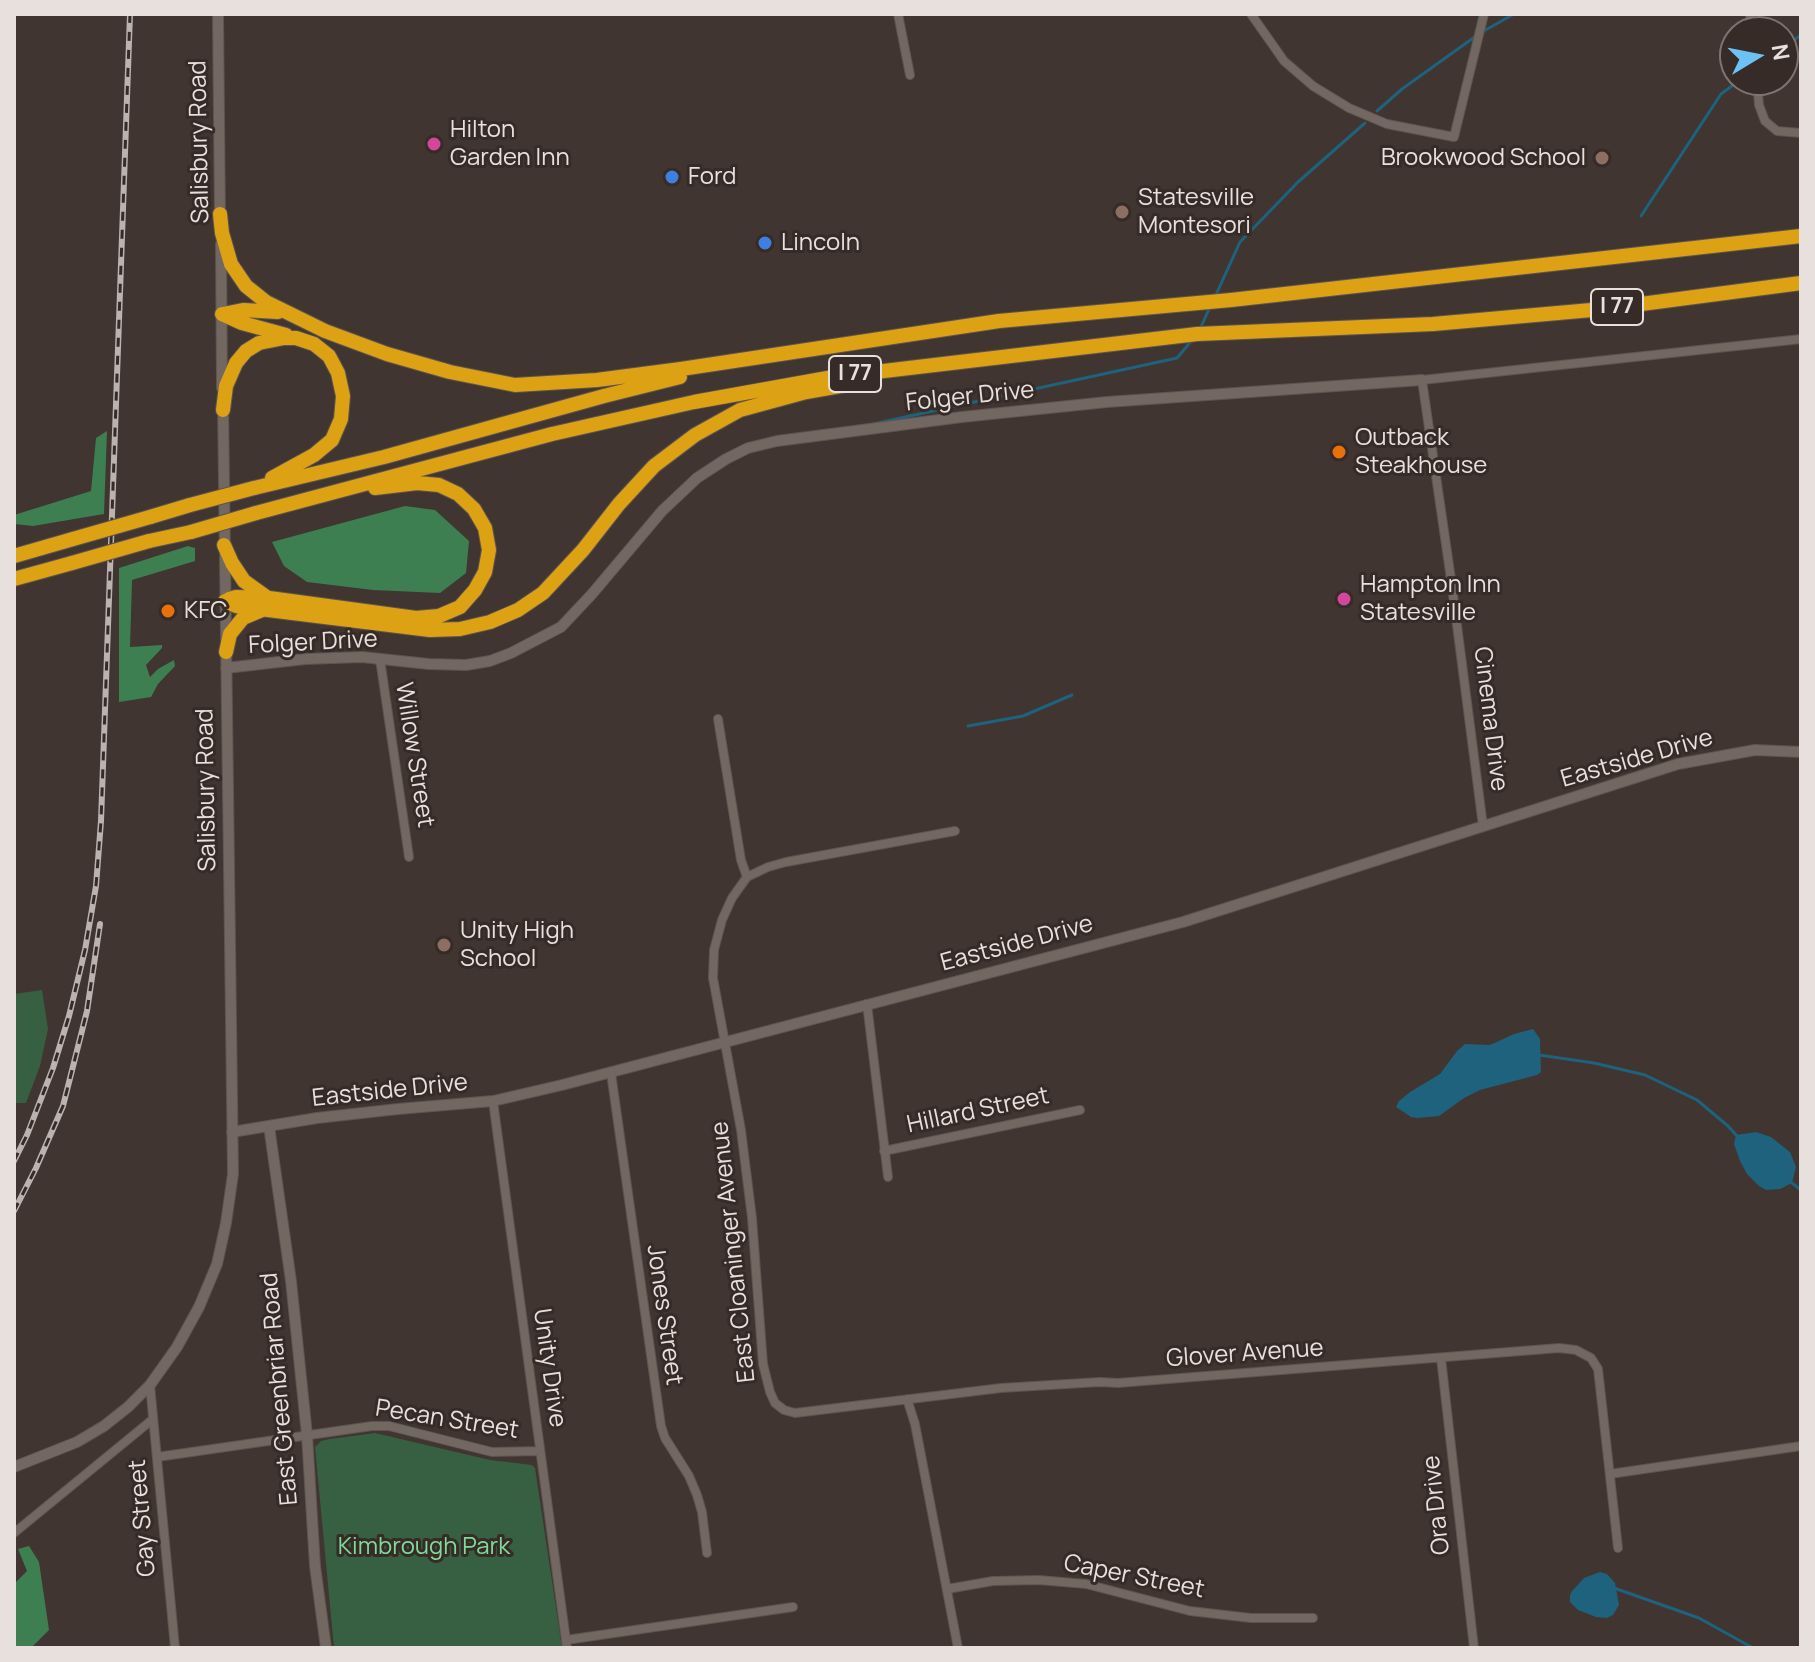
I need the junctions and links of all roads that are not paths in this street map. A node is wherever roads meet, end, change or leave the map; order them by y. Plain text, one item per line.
1 (218, 14) edge
2 (898, 14) edge
3 (1251, 14) edge
4 (1484, 14) edge
5 (910, 75) dead end
6 (1758, 96) edge
7 (1801, 133) edge
8 (220, 214) junction
9 (1801, 236) edge
10 (1801, 283) edge
11 (222, 314) junction
12 (290, 315) junction
13 (296, 338) junction
14 (1801, 339) edge
15 (1054, 351) junction
16 (766, 356) junction
17 (1422, 380) junction
18 (223, 410) junction
19 (254, 488) junction
20 (289, 504) junction
21 (224, 545) junction
22 (14, 556) edge
23 (14, 579) edge
24 (225, 601) junction
25 (266, 604) junction
26 (226, 652) junction
27 (380, 659) junction
28 (226, 668) junction
29 (718, 719) dead end
30 (1801, 752) edge
31 (1483, 826) junction
32 (955, 831) dead end
33 (409, 857) dead end
34 (747, 877) junction
35 (867, 1004) junction
36 (726, 1043) junction
37 (611, 1073) junction
38 (493, 1101) junction
39 (1080, 1110) dead end
40 (269, 1126) junction
41 (232, 1132) junction
42 (884, 1151) junction
43 (888, 1177) dead end
44 (1441, 1358) junction
45 (150, 1385) junction
46 (907, 1399) junction
47 (153, 1419) junction
48 (307, 1435) junction
49 (1801, 1446) edge
50 (540, 1451) junction
51 (157, 1457) junction
52 (14, 1467) edge
53 (1610, 1474) junction
54 (14, 1533) edge
55 (1618, 1548) dead end
56 (707, 1553) dead end
57 (947, 1589) junction
58 (793, 1607) dead end
59 (1313, 1618) dead end
60 (567, 1644) edge
61 (175, 1648) edge
62 (326, 1648) edge
63 (958, 1648) edge
64 (1474, 1648) edge

1 - 8 street, Salisbury Road
2 - 5 street
3 - 4 street
6 - 7 street
8 - 11 street, Salisbury Road
8 - 12 highway
9 - 16 highway, I 77
10 - 15 highway, I 77
11 - 12 highway
11 - 13 highway
11 - 18 street, Salisbury Road
12 - 16 highway
13 - 18 highway
13 - 19 highway
14 - 17 street, Folger Drive
15 - 20 highway, I 77
15 - 25 highway
16 - 19 highway, I 77
17 - 27 street, Folger Drive
17 - 31 street, Cinema Drive
18 - 21 street, Salisbury Road
19 - 22 highway, I 77, bridge
20 - 23 highway, I 77, bridge
20 - 25 highway
21 - 24 street, Salisbury Road
21 - 25 highway
24 - 25 highway
24 - 26 street, Salisbury Road
25 - 26 highway
26 - 28 street, Salisbury Road
27 - 28 street, Folger Drive
27 - 33 street, Willow Street
28 - 41 street, Salisbury Road
29 - 34 street
30 - 31 street, Eastside Drive
31 - 35 street, Eastside Drive
32 - 34 street
34 - 36 street, East Cloaninger Avenue
35 - 36 street, Eastside Drive
35 - 42 street
36 - 37 street, Eastside Drive
36 - 46 street, East Cloaninger Avenue
37 - 38 street, Eastside Drive
37 - 56 street, Jones Street
38 - 40 street, Eastside Drive
38 - 50 street, Unity Drive
39 - 42 street, Hillard Street
40 - 41 street, Eastside Drive
40 - 48 street, East Greenbriar Road
41 - 45 street, Salisbury Road
42 - 43 street
44 - 46 street, Glover Avenue
44 - 53 street, Glover Avenue
44 - 64 street, Ora Drive
45 - 47 street, Gay Street
45 - 52 street, Salisbury Road
46 - 57 street
47 - 51 street, Gay Street
47 - 54 street
48 - 50 street, Pecan Street
48 - 51 street, Pecan Street
48 - 62 street, East Greenbriar Road
49 - 53 street
50 - 60 street, Unity Drive
51 - 61 street, Gay Street
53 - 55 street
57 - 59 street, Caper Street
57 - 63 street
58 - 60 street, Unity Drive

